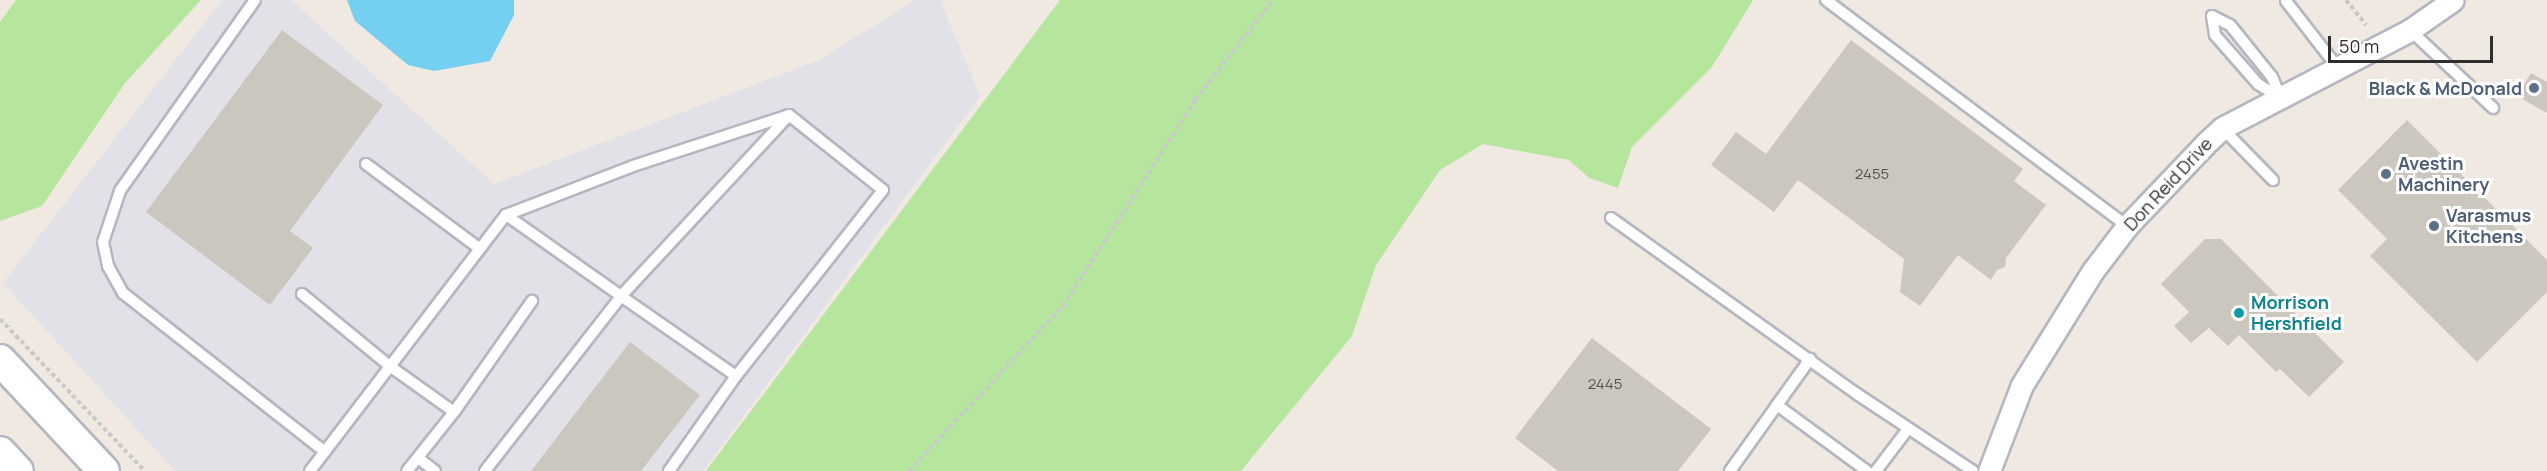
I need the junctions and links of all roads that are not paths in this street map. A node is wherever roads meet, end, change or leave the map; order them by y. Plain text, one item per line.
1 (255, 0) edge
2 (1826, 0) edge
3 (2453, 0) edge
4 (2286, 1) edge
5 (2410, 30) junction
6 (2338, 68) junction
7 (2281, 98) junction
8 (2493, 108) dead end
9 (789, 115) junction
10 (2222, 128) junction
11 (366, 164) dead end
12 (2273, 180) dead end
13 (506, 215) junction
14 (1611, 218) dead end
15 (2127, 225) junction
16 (480, 249) junction
17 (302, 294) dead end
18 (621, 296) junction
19 (532, 301) dead end
20 (1810, 359) junction
21 (0, 360) edge
22 (391, 367) junction
23 (736, 376) junction
24 (1777, 405) junction
25 (454, 412) junction
26 (1908, 429) junction
27 (0, 452) edge
28 (325, 452) junction
29 (418, 458) junction
30 (18, 471) edge
31 (104, 471) edge
32 (310, 471) edge
33 (407, 471) edge
34 (435, 471) edge
35 (485, 471) edge
36 (669, 471) edge
37 (1730, 471) edge
38 (1867, 471) edge
39 (1876, 471) edge
40 (1973, 471) edge
41 (1989, 471) edge

1 - 28 lane
2 - 15 lane
3 - 5 street, Don Reid Drive
4 - 6 lane
5 - 6 street, Don Reid Drive
5 - 8 lane
6 - 7 street, Don Reid Drive
7 - 7 lane
7 - 10 street, Don Reid Drive
9 - 13 lane
9 - 18 lane
9 - 23 lane
10 - 12 lane
10 - 15 street, Don Reid Drive
11 - 16 lane
13 - 16 lane
13 - 18 lane
14 - 20 lane
15 - 41 street, Don Reid Drive
16 - 22 lane
17 - 22 lane
18 - 23 lane
18 - 35 lane
19 - 25 lane
20 - 24 lane
20 - 26 lane
21 - 31 main road
22 - 25 lane
22 - 28 lane
23 - 36 lane
24 - 37 lane
24 - 38 lane
25 - 29 lane
26 - 39 lane
26 - 40 lane
27 - 30 main road
28 - 32 lane
29 - 33 lane
29 - 34 lane

